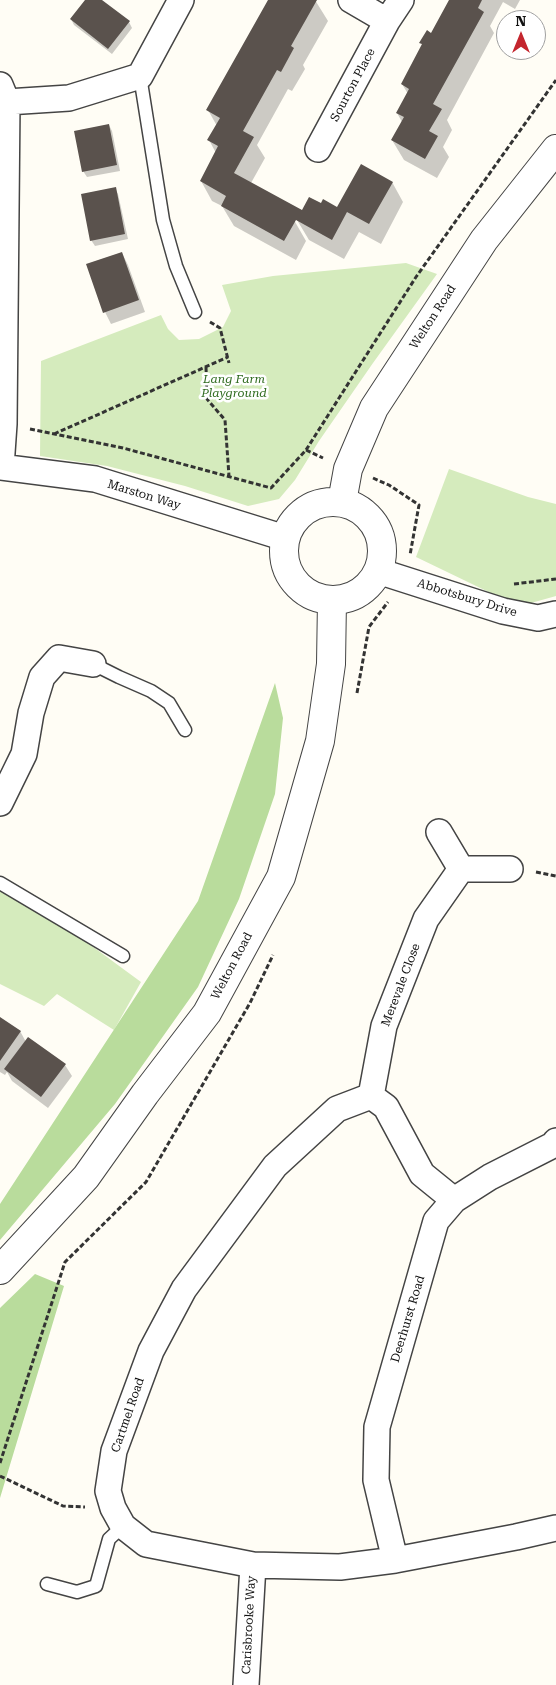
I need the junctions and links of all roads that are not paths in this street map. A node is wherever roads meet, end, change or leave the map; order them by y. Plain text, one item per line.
1 (181, 0) edge
2 (351, 0) edge
3 (401, 0) edge
4 (387, 21) junction
5 (140, 76) junction
6 (4, 94) edge
7 (556, 148) edge
8 (318, 149) dead end
9 (195, 312) road end
10 (0, 467) edge
11 (342, 502) junction
12 (285, 538) junction
13 (378, 571) junction
14 (332, 600) junction
15 (556, 614) edge
16 (93, 664) joint
17 (185, 730) dead end
18 (0, 803) edge
19 (439, 832) dead end
20 (461, 869) junction
21 (510, 869) dead end
22 (0, 882) edge
23 (123, 956) dead end
24 (370, 1096) junction
25 (555, 1146) edge
26 (454, 1200) junction
27 (0, 1270) edge
28 (118, 1517) junction
29 (556, 1528) edge
30 (395, 1560) junction
31 (253, 1565) junction
32 (47, 1584) dead end
33 (246, 1685) edge

1 - 5 street
2 - 4 street
3 - 4 street, Sourton Place
4 - 8 street, Sourton Place
5 - 6 street
5 - 9 lane
6 - 10 street
7 - 11 street, Welton Road
10 - 12 street, Marston Way
11 - 12 street
11 - 13 street
12 - 14 street
13 - 14 street
13 - 15 street, Abbotsbury Drive
14 - 27 street, Welton Road
16 - 17 lane
16 - 18 street
19 - 20 street
20 - 21 street
20 - 24 street, Merevale Close
22 - 23 lane
24 - 26 street
24 - 28 street, Cartmel Road
25 - 26 street, Deerhurst Road
26 - 30 street, Deerhurst Road
28 - 31 street
28 - 32 lane
29 - 30 street
30 - 31 street
31 - 33 street, Carisbrooke Way

